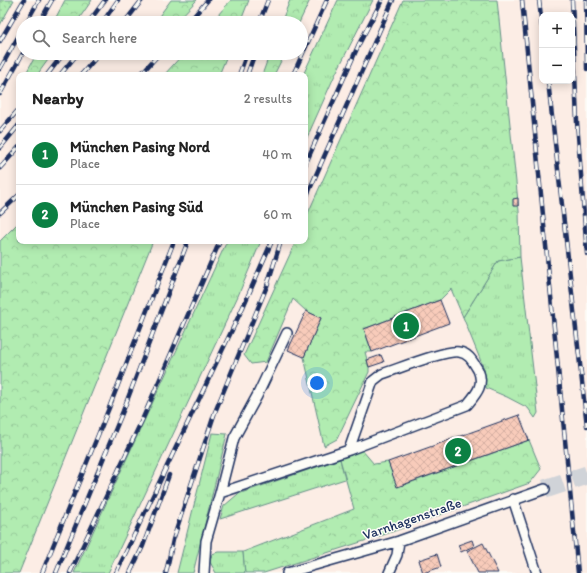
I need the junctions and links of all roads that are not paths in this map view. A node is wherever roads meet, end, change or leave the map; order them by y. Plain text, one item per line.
1 (287, 333) dead end
2 (349, 450) junction
3 (545, 489) tunnel mouth
4 (220, 493) junction
5 (513, 499) junction
6 (399, 540) junction
7 (204, 573) edge
8 (287, 573) edge
9 (389, 573) edge
10 (537, 573) edge

1 - 4 lane
2 - 2 lane
2 - 4 lane
3 - 5 lane, Varnhagenstraße
4 - 7 lane
5 - 6 lane, Varnhagenstraße
5 - 10 lane
6 - 8 lane, Varnhagenstraße
6 - 9 lane

